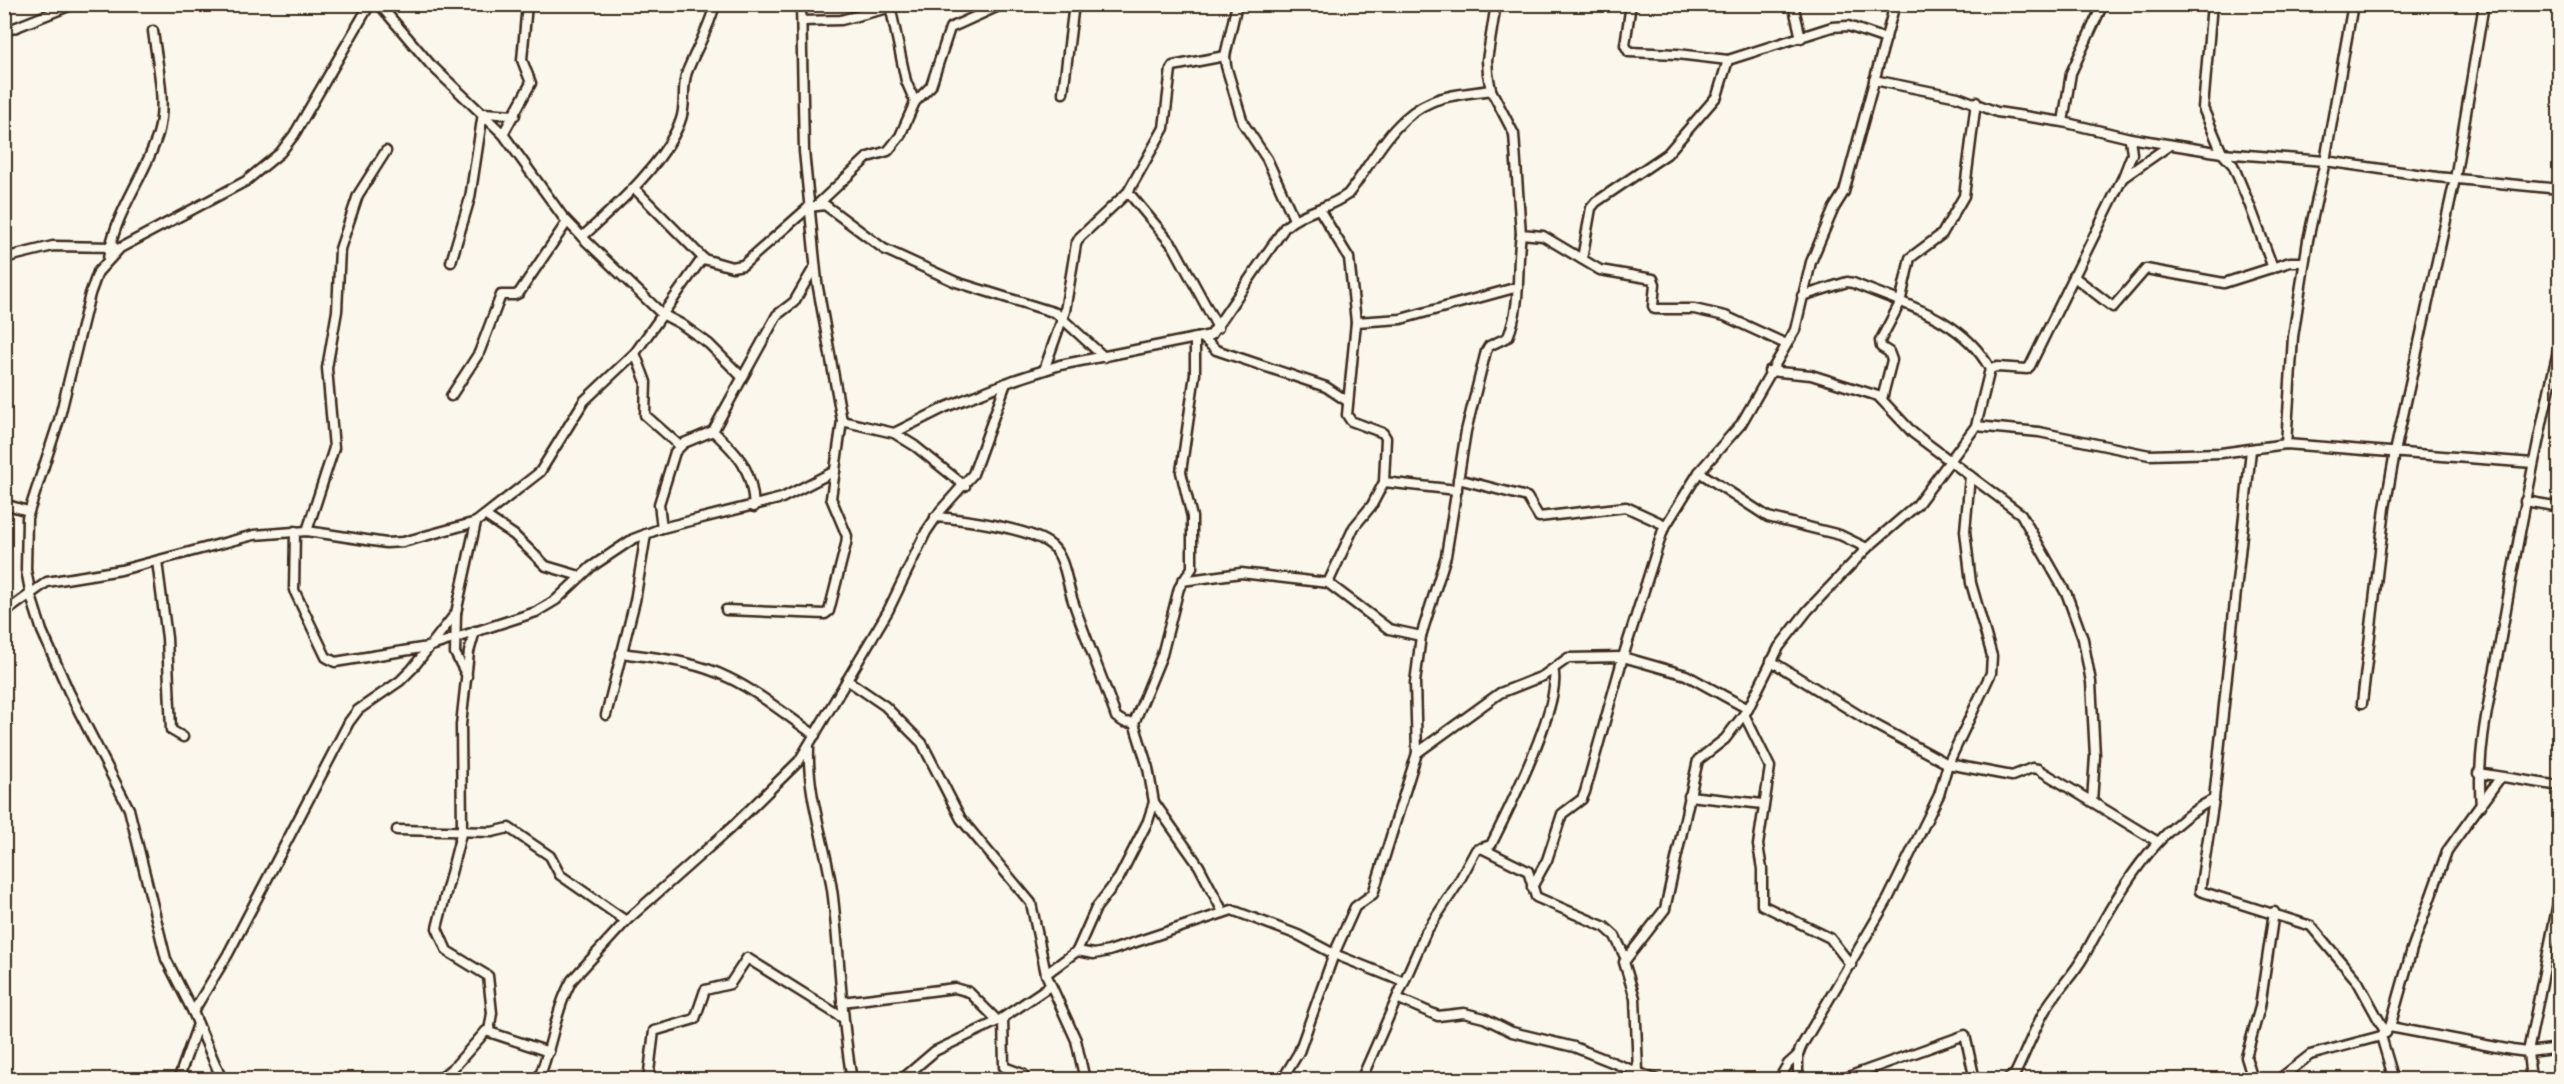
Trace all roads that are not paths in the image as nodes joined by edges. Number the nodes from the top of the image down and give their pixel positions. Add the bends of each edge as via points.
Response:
1 (74, 4) edge
2 (370, 4) edge
3 (379, 4) edge
4 (527, 4) edge
5 (715, 4) edge
6 (801, 4) edge
7 (1003, 4) edge
8 (1074, 4) edge
9 (1237, 4) edge
10 (1496, 4) edge
11 (1631, 4) edge
12 (1793, 4) edge
13 (1895, 4) edge
14 (2103, 4) edge
15 (2212, 4) edge
16 (2353, 4) edge
17 (2484, 4) edge
18 (801, 21) junction
19 (153, 31) dead end
20 (4, 32) edge
21 (1801, 38) junction
22 (1886, 39) junction
23 (1225, 56) junction
24 (1728, 60) junction
25 (1874, 80) junction
26 (1491, 90) junction
27 (1063, 93) dead end
28 (915, 102) junction
29 (1976, 102) junction
30 (483, 113) junction
31 (514, 115) junction
32 (2063, 122) junction
33 (503, 134) junction
34 (2130, 138) junction
35 (2170, 145) junction
36 (386, 151) dead end
37 (2222, 153) junction
38 (2325, 161) junction
39 (2123, 177) junction
40 (2455, 179) junction
41 (635, 189) junction
42 (2559, 189) edge
43 (1128, 192) junction
44 (814, 205) junction
45 (1320, 209) junction
46 (1294, 219) junction
47 (567, 222) junction
48 (1521, 234) junction
49 (582, 237) junction
50 (110, 247) junction
51 (120, 248) junction
52 (4, 258) edge
53 (108, 259) junction
54 (704, 259) junction
55 (1582, 259) junction
56 (451, 262) dead end
57 (2304, 262) junction
58 (815, 266) junction
59 (2273, 268) junction
60 (2073, 276) junction
61 (1518, 286) junction
62 (1802, 296) junction
63 (1900, 303) junction
64 (662, 314) junction
65 (1062, 318) junction
66 (1356, 322) junction
67 (1218, 328) junction
68 (1199, 339) junction
69 (2559, 342) edge
70 (1786, 344) junction
71 (635, 353) junction
72 (1104, 357) junction
73 (1990, 369) junction
74 (1044, 370) junction
75 (1769, 371) junction
76 (741, 376) junction
77 (1006, 382) junction
78 (452, 396) dead end
79 (1882, 399) junction
80 (1347, 402) junction
81 (842, 421) junction
82 (1976, 426) junction
83 (713, 431) junction
84 (894, 433) junction
85 (2286, 444) junction
86 (680, 446) junction
87 (2251, 450) junction
88 (2395, 452) junction
89 (1949, 459) junction
90 (2532, 463) junction
91 (835, 471) junction
92 (1699, 472) junction
93 (1970, 476) junction
94 (1458, 479) junction
95 (1384, 482) junction
96 (964, 486) junction
97 (1456, 490) junction
98 (2525, 501) junction
99 (4, 504) edge
100 (754, 507) junction
101 (2559, 507) edge
102 (28, 511) junction
103 (486, 516) junction
104 (935, 517) junction
105 (476, 522) junction
106 (1665, 525) junction
107 (662, 528) junction
108 (295, 531) junction
109 (308, 531) junction
110 (646, 534) junction
111 (1866, 548) junction
112 (157, 561) junction
113 (580, 576) junction
114 (1182, 581) junction
115 (1328, 583) junction
116 (31, 596) junction
117 (726, 610) dead end
118 (4, 613) edge
119 (456, 613) junction
120 (475, 632) junction
121 (1421, 636) junction
122 (454, 638) junction
123 (428, 647) junction
124 (621, 653) junction
125 (1623, 657) junction
126 (1771, 661) junction
127 (1553, 669) junction
128 (467, 676) junction
129 (847, 680) junction
130 (2362, 703) dead end
131 (1746, 711) junction
132 (606, 715) dead end
133 (1134, 723) junction
134 (815, 735) junction
135 (183, 737) dead end
136 (1416, 738) junction
137 (1431, 740) junction
138 (809, 745) junction
139 (1417, 753) junction
140 (1948, 764) junction
141 (2478, 774) junction
142 (2500, 778) junction
143 (2559, 786) edge
144 (1689, 796) junction
145 (2214, 799) junction
146 (1154, 802) junction
147 (2092, 802) junction
148 (1763, 804) junction
149 (2481, 806) junction
150 (397, 830) dead end
151 (462, 830) junction
152 (2158, 842) junction
153 (1479, 847) junction
154 (1532, 887) junction
155 (2559, 893) edge
156 (1223, 912) junction
157 (2274, 912) junction
158 (626, 921) junction
159 (1077, 951) junction
160 (1334, 954) junction
161 (1626, 959) junction
162 (1851, 965) junction
163 (1046, 974) junction
164 (1404, 982) junction
165 (1050, 986) junction
166 (1397, 998) junction
167 (842, 1002) junction
168 (193, 1012) junction
169 (843, 1018) junction
170 (1000, 1019) junction
171 (198, 1024) junction
172 (489, 1031) junction
173 (2386, 1032) junction
174 (2559, 1048) edge
175 (549, 1052) junction
176 (2529, 1052) junction
177 (1798, 1055) junction
178 (1638, 1071) junction
179 (1780, 1079) edge
180 (178, 1080) edge
181 (222, 1080) edge
182 (438, 1080) edge
183 (538, 1080) edge
184 (648, 1080) edge
185 (852, 1080) edge
186 (901, 1080) edge
187 (1025, 1080) edge
188 (1085, 1080) edge
189 (1282, 1080) edge
190 (1361, 1080) edge
191 (1657, 1080) edge
192 (1762, 1080) edge
193 (1798, 1080) edge
194 (1839, 1080) edge
195 (1975, 1080) edge
196 (2006, 1080) edge
197 (2253, 1080) edge
198 (2278, 1080) edge
199 (2394, 1080) edge
200 (2531, 1080) edge

1 - 20 street
2 - 51 street via 280,153 246,181
3 - 30 street via 430,64
4 - 31 street via 522,60 531,83
5 - 41 street via 685,78 681,122
6 - 18 street
7 - 28 street via 950,28 931,86
8 - 27 street
9 - 23 street
10 - 26 street via 1487,60
11 - 24 street via 1625,45 1629,52
12 - 21 street
13 - 22 street
14 - 32 street via 2071,73
15 - 37 street via 2202,101
16 - 38 street
17 - 40 street
18 - 28 street via 841,20 891,10 906,81
18 - 44 street via 802,105
19 - 50 street via 161,96 159,132 121,210
21 - 22 street via 1848,26
21 - 24 street
22 - 25 street
23 - 43 street via 1170,69 1164,128
23 - 46 street via 1243,123 1267,159
24 - 55 street via 1716,96 1667,154 1591,208
25 - 29 street
25 - 62 street via 1844,192 1811,262
26 - 45 street via 1433,101 1413,110 1398,124 1348,194
26 - 48 street via 1514,134
28 - 44 street via 900,136 888,151 868,157
29 - 32 street via 1997,112
29 - 63 street via 1964,196 1942,234 1910,258
30 - 31 street
30 - 33 street
30 - 56 street via 470,198
31 - 33 street
32 - 34 street
33 - 47 street
34 - 35 street
34 - 39 street via 2132,154
35 - 37 street
35 - 39 street
36 - 109 street via 358,195 340,249 337,311 327,368 334,448
37 - 38 street
37 - 59 street via 2232,165
38 - 40 street
38 - 57 street
39 - 60 street
40 - 42 street
40 - 88 street
41 - 49 street
41 - 54 street
43 - 65 street via 1080,237
43 - 67 street via 1174,247
44 - 54 street via 743,265 732,267
44 - 58 street
44 - 65 street via 825,205 884,249 973,289
45 - 46 street
45 - 66 street via 1349,258
46 - 67 street
47 - 49 street
47 - 78 street via 519,292 501,295 480,353
48 - 55 street via 1543,236
48 - 61 street
49 - 64 street
50 - 51 street
50 - 52 street via 53,246
50 - 53 street
51 - 53 street
53 - 102 street via 90,294 56,428
54 - 64 street
55 - 70 street via 1600,270 1653,279 1655,309 1694,309 1725,316
57 - 59 street
57 - 85 street via 2293,337
58 - 76 street via 794,302 777,315
58 - 81 street
59 - 60 street via 2224,283 2146,269 2114,307
60 - 73 street via 2030,366
61 - 66 street via 1401,319
61 - 94 street via 1518,307 1508,337 1486,351
62 - 63 street via 1847,282
62 - 70 street via 1798,322
63 - 73 street via 1953,326
63 - 79 street via 1880,341 1892,360
64 - 71 street
64 - 76 street via 709,344
65 - 72 street
65 - 74 street
66 - 80 street
67 - 68 street
68 - 72 street
68 - 80 street via 1216,350 1326,387
68 - 114 street via 1181,472 1192,518 1192,568
69 - 90 street
70 - 75 street
71 - 86 street via 646,382 645,415
71 - 103 street via 584,401 540,472
72 - 74 street
73 - 82 street
74 - 77 street
75 - 79 street via 1827,379
75 - 92 street via 1741,424
76 - 83 street
77 - 84 street
77 - 96 street via 979,461
79 - 89 street via 1903,424
80 - 95 street via 1348,418 1385,435
81 - 84 street
81 - 91 street
82 - 87 street via 2039,432 2149,455
82 - 89 street
83 - 86 street
83 - 100 street via 744,463 751,479
84 - 96 street
85 - 87 street
85 - 88 street
86 - 107 street via 672,457 659,504
87 - 145 street
88 - 90 street
88 - 130 street
89 - 93 street
89 - 111 street via 1917,505
90 - 98 street
91 - 100 street via 782,498
91 - 117 street via 832,502 846,544 829,611 819,616
92 - 106 street
92 - 111 street via 1768,517 1840,535
93 - 140 street via 1965,531 1971,583 1992,664
93 - 147 street via 2021,514 2067,596 2083,639 2091,681 2095,756
94 - 97 street
94 - 106 street via 1527,497 1539,517 1622,507
95 - 97 street
95 - 115 street via 1372,505 1353,527
96 - 104 street
97 - 121 street via 1446,556
98 - 101 street
98 - 141 street
99 - 102 street
100 - 107 street
102 - 116 street via 25,544
103 - 105 street
103 - 113 street via 539,561
104 - 129 street via 888,611
104 - 133 street via 966,519 1017,531 1050,543 1058,551 1116,717
105 - 109 street via 386,543
105 - 119 street
106 - 125 street
107 - 110 street
108 - 109 street
108 - 112 street via 254,535
108 - 123 street via 294,590 329,661
110 - 113 street via 622,545
110 - 124 street via 635,601
111 - 126 street via 1808,610
112 - 116 street via 47,582
112 - 135 street via 167,638 171,730
113 - 120 street via 547,607
114 - 115 street via 1240,573
114 - 133 street via 1162,655
115 - 121 street via 1389,629
116 - 118 street
116 - 168 street via 69,692 129,809 166,959
119 - 122 street
119 - 123 street
120 - 122 street
120 - 128 street
121 - 136 street via 1415,683
122 - 123 street
122 - 128 street via 455,652
123 - 168 street via 400,681 374,697 349,722 228,954
124 - 132 street
124 - 134 street via 674,660 729,678
125 - 127 street via 1568,658
125 - 131 street via 1686,675
125 - 154 street via 1585,792 1562,814
126 - 131 street
126 - 140 street
127 - 137 street via 1500,693
127 - 153 street via 1555,681 1549,705 1524,776 1491,845
128 - 151 street via 461,739
129 - 134 street
129 - 163 street via 885,706 922,743 961,819 1031,903
131 - 144 street via 1725,739 1698,760
131 - 148 street via 1770,767
133 - 146 street via 1155,793
134 - 138 street
136 - 137 street
136 - 139 street
137 - 139 street
138 - 158 street via 799,761 733,826
138 - 167 street via 810,787 832,888
139 - 160 street via 1373,894 1355,907
140 - 147 street via 2012,776 2038,769
140 - 162 street via 1939,795
141 - 142 street
141 - 149 street
142 - 143 street
142 - 149 street
144 - 148 street
144 - 161 street via 1665,909
145 - 152 street via 2176,822
145 - 157 street via 2200,891
146 - 156 street via 1199,866
146 - 159 street via 1119,878 1096,908
147 - 152 street
148 - 162 street via 1758,844 1762,905 1830,938
149 - 173 street via 2447,850
150 - 151 street
151 - 158 street via 492,832 509,828 550,856 560,875
151 - 172 street via 437,934 447,951 488,976 492,1013
152 - 196 street via 2100,923 2079,964 2044,1012 2015,1074
153 - 154 street via 1528,871
153 - 164 street via 1426,932
154 - 161 street via 1536,897 1612,932
155 - 176 street
156 - 159 street via 1109,951
156 - 160 street via 1238,911
157 - 173 street via 2317,931 2358,982
157 - 197 street via 2260,1007 2246,1057
158 - 175 street via 572,980
159 - 163 street
160 - 164 street
160 - 189 street via 1299,1052
161 - 178 street via 1624,965 1635,998
162 - 177 street
163 - 165 street
164 - 166 street
165 - 170 street
165 - 188 street via 1076,1040
166 - 178 street via 1438,1016 1464,1013 1484,1018 1512,1032 1574,1047
166 - 190 street
167 - 169 street
167 - 170 street via 954,988 969,992
168 - 171 street
169 - 184 street via 747,958 730,984 705,990 695,1019 654,1031
169 - 185 street
170 - 186 street via 935,1052
170 - 187 street via 1004,1067 1023,1074
171 - 180 street
171 - 181 street
172 - 175 street
172 - 182 street
173 - 176 street
173 - 198 street via 2310,1055
173 - 199 street
174 - 176 street
175 - 183 street
176 - 200 street
177 - 179 street
177 - 193 street
178 - 191 street
179 - 192 street
194 - 195 street via 1963,1035

